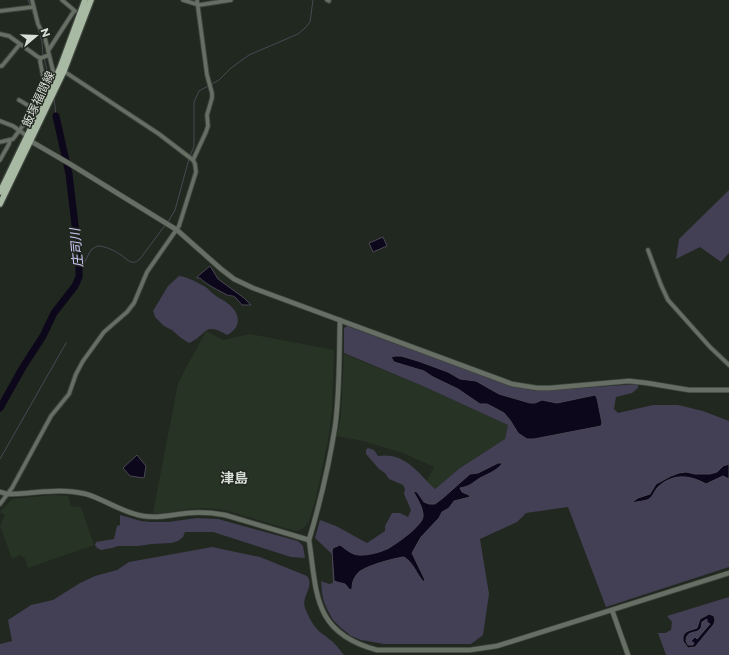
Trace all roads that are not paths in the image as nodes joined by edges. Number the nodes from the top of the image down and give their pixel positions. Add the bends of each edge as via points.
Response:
1 (32, 0) edge
2 (62, 0) edge
3 (85, 0) edge
4 (91, 0) edge
5 (183, 0) edge
6 (197, 0) edge
7 (230, 0) edge
8 (199, 5) junction
9 (33, 7) junction
10 (0, 11) edge
11 (77, 12) junction
12 (0, 34) edge
13 (20, 44) junction
14 (48, 53) junction
15 (41, 58) junction
16 (1, 67) edge
17 (62, 70) junction
18 (55, 79) junction
19 (50, 89) junction
20 (19, 100) dead end
21 (39, 112) junction
22 (30, 116) dead end
23 (0, 120) edge
24 (20, 131) junction
25 (28, 139) junction
26 (10, 140) junction
27 (0, 142) edge
28 (0, 160) edge
29 (193, 160) junction
30 (0, 192) edge
31 (0, 204) edge
32 (177, 230) junction
33 (648, 250) dead end
34 (340, 320) junction
35 (729, 365) edge
36 (729, 390) edge
37 (0, 492) edge
38 (7, 494) junction
39 (0, 504) edge
40 (310, 542) junction
41 (729, 572) edge
42 (612, 610) junction
43 (628, 655) edge

1 - 9 street
2 - 11 street
3 - 11 main road, 飯塚福間線
4 - 17 main road, 飯塚福間線
5 - 8 street
6 - 8 street
7 - 8 street
8 - 29 street via 212,98 207,115 208,126
9 - 10 street
9 - 14 street
11 - 14 street
11 - 17 main road, 飯塚福間線
12 - 13 street via 9,36
13 - 15 street
13 - 16 street
14 - 15 street
14 - 18 street
15 - 19 street via 45,86
17 - 18 main road, 飯塚福間線
17 - 25 main road, 飯塚福間線
17 - 29 street via 159,134
18 - 19 main road, 飯塚福間線
19 - 21 main road, 飯塚福間線
20 - 21 street
21 - 25 main road, 飯塚福間線
22 - 24 street
23 - 24 street
24 - 25 street
24 - 26 street
25 - 30 main road, 飯塚福間線
25 - 31 main road, 飯塚福間線
25 - 32 street
26 - 27 street
26 - 28 street
29 - 32 street via 196,172
32 - 34 street via 234,279
32 - 38 street via 147,272 134,303 104,332 83,361 69,394 51,416
33 - 35 street via 668,300
34 - 36 street via 512,384 550,388 629,381 689,390
34 - 40 street via 335,426
37 - 38 street
38 - 39 street
38 - 40 street via 71,491 143,516 214,513
40 - 42 street via 316,592 321,608 339,633 350,641 376,650 470,650 497,646
41 - 42 street
42 - 43 street

